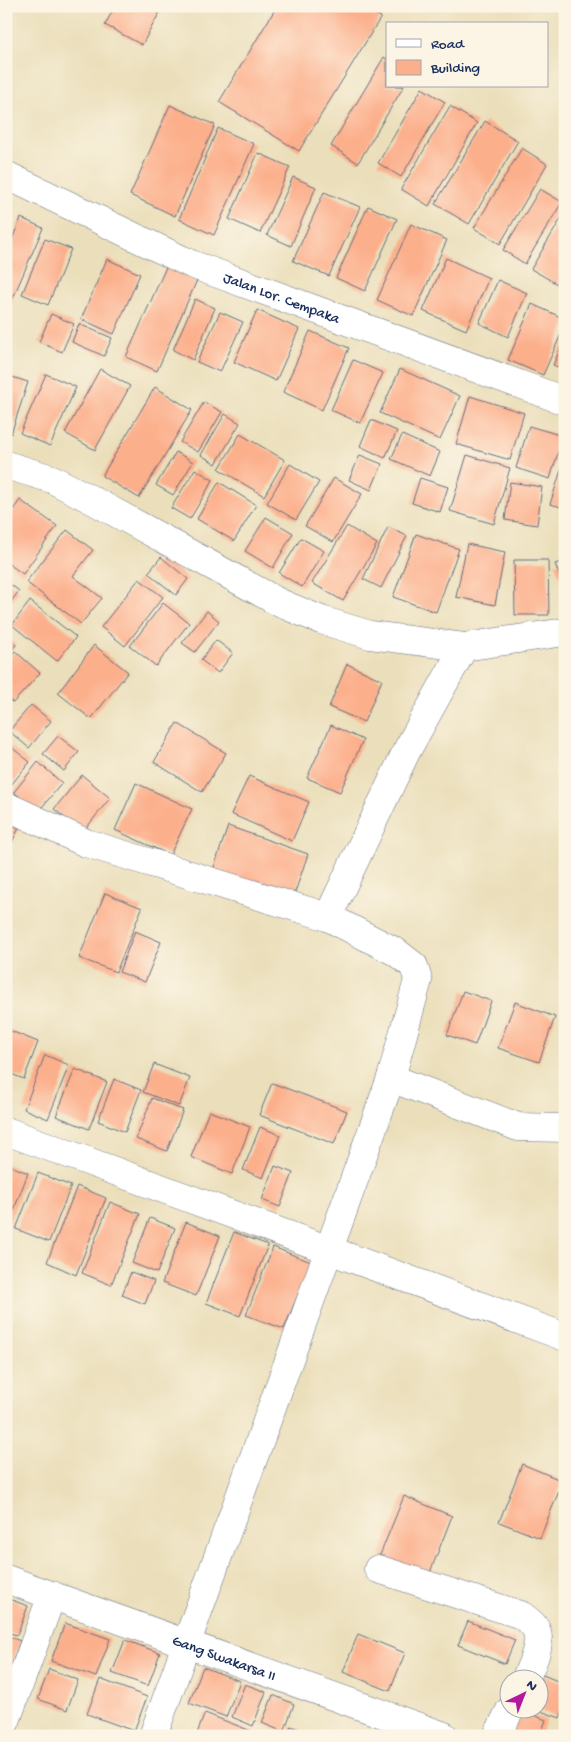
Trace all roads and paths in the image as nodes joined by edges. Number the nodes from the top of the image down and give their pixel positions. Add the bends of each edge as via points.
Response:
1 (6, 175) edge
2 (565, 401) edge
3 (6, 465) edge
4 (565, 632) edge
5 (464, 647) junction
6 (6, 806) edge
7 (328, 917) junction
8 (391, 1078) junction
9 (565, 1128) edge
10 (6, 1132) edge
11 (328, 1251) junction
12 (565, 1337) edge
13 (378, 1568) dead end
14 (6, 1579) edge
15 (52, 1596) junction
16 (186, 1643) junction
17 (529, 1670) edge
18 (505, 1720) edge
19 (6, 1721) edge
20 (153, 1736) edge
21 (444, 1736) edge
22 (497, 1736) edge

1 - 2 street, Jalan Lor. Cempaka via 190,264
3 - 5 street via 61,484 280,603 321,620 370,635
4 - 5 street
5 - 7 street via 406,752
6 - 7 street via 86,843
7 - 8 street via 396,952 414,966 418,980
8 - 9 street via 518,1127
8 - 11 street
10 - 11 street
11 - 12 street
11 - 16 street
13 - 17 street via 521,1615 534,1626 538,1639
14 - 15 street, Gang Swakarsa II
15 - 16 street, Gang Swakarsa II
15 - 19 street
16 - 20 street
16 - 21 street, Gang Swakarsa II
18 - 22 street

